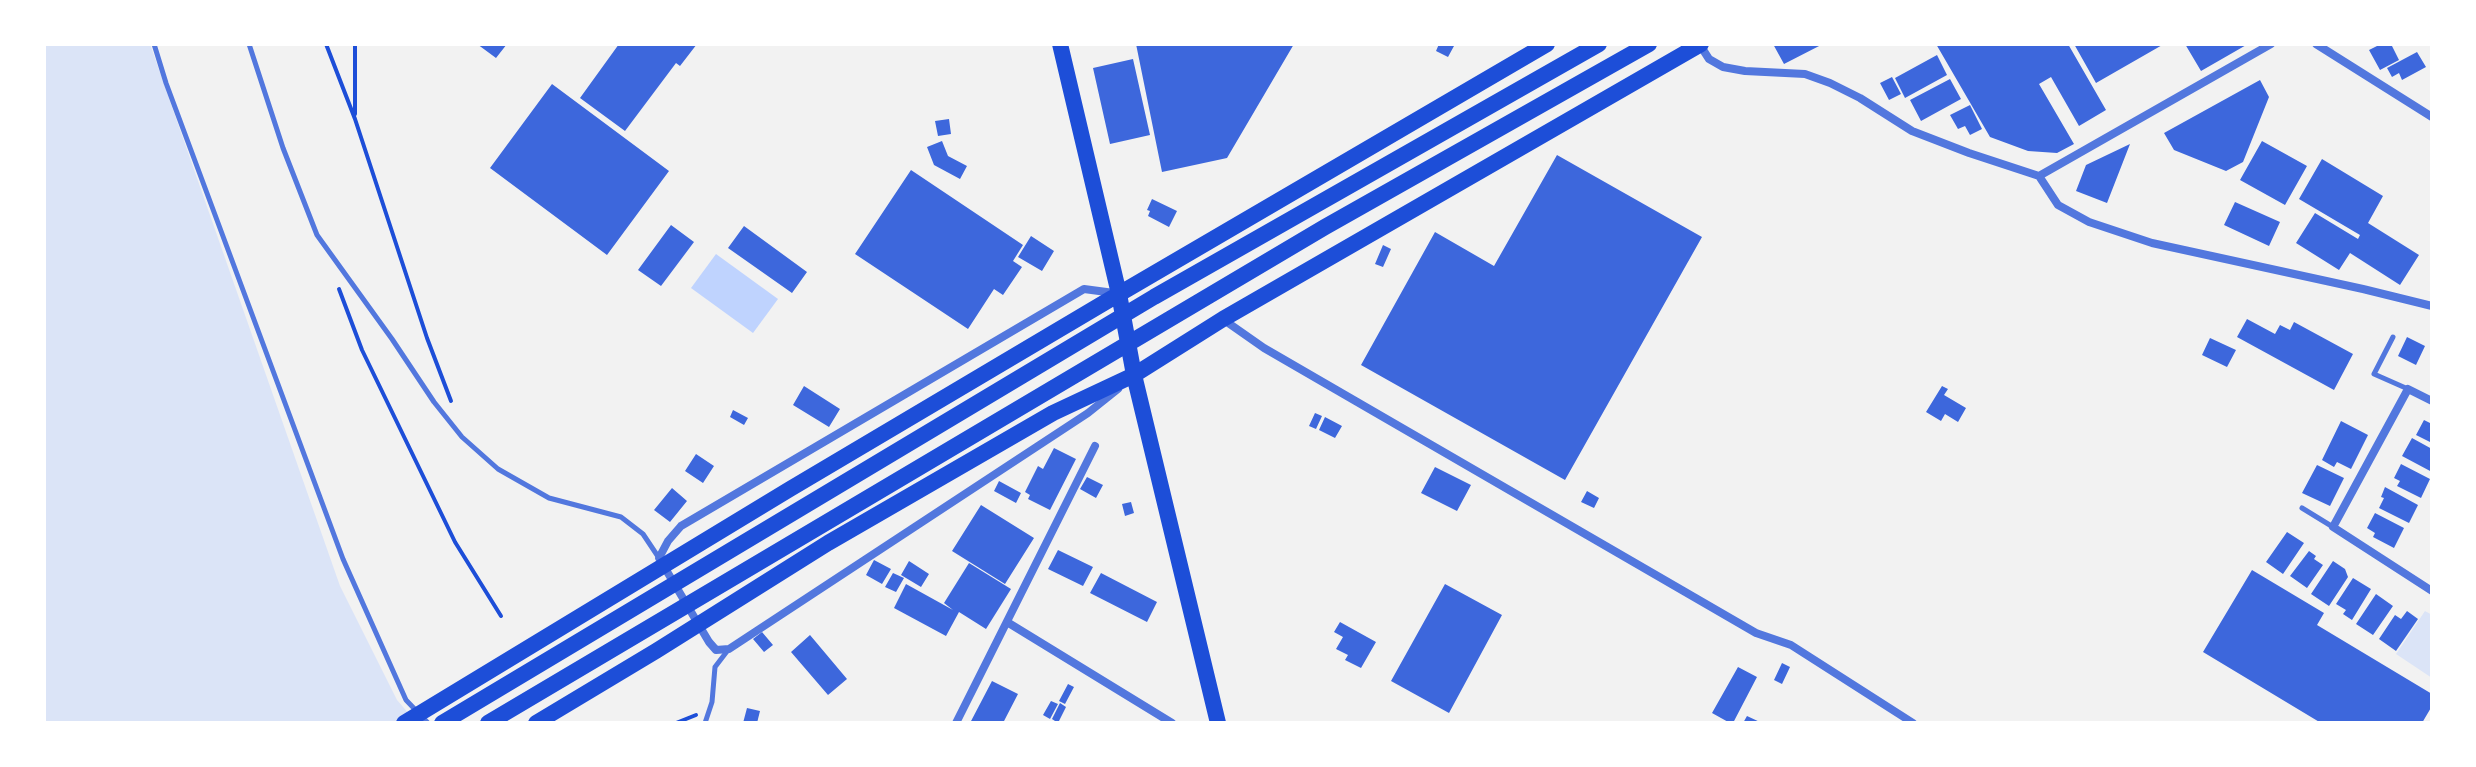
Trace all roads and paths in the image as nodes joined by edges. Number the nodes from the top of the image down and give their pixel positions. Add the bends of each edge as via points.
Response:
1 (154, 44) edge
2 (249, 44) edge
3 (326, 44) edge
4 (355, 44) edge
5 (1060, 44) edge
6 (1547, 44) edge
7 (1599, 44) edge
8 (1649, 44) edge
9 (1701, 44) edge
10 (2271, 44) edge
11 (2316, 44) edge
12 (2432, 117) edge
13 (355, 119) junction
14 (2039, 176) junction
15 (334, 276) dead end
16 (1119, 294) junction
17 (2432, 306) edge
18 (1223, 319) junction
19 (2393, 337) dead end
20 (1134, 375) junction
21 (2408, 389) junction
22 (2432, 401) edge
23 (452, 402) dead end
24 (1095, 446) dead end
25 (2302, 508) dead end
26 (2333, 527) junction
27 (659, 558) junction
28 (2432, 591) edge
29 (501, 616) dead end
30 (1007, 622) junction
31 (729, 649) junction
32 (538, 722) edge
33 (404, 723) edge
34 (428, 723) edge
35 (442, 723) edge
36 (488, 723) edge
37 (705, 723) edge
38 (956, 723) edge
39 (1172, 723) edge
40 (1218, 723) edge
41 (1913, 723) edge

1 - 34 lane via 343,559 406,700
2 - 27 lane via 317,235 434,402 498,469 549,498 621,517 643,534
3 - 13 path
4 - 13 path
5 - 16 main road
6 - 16 main road
7 - 35 main road via 1154,297
8 - 36 main road via 1325,227
9 - 14 street via 1709,59 1723,67 1805,74 1860,98 1912,131
9 - 18 main road
10 - 14 street
11 - 12 street
13 - 23 path
14 - 17 street via 2058,205 2089,222 2152,243
15 - 29 path via 362,350 455,542
16 - 20 main road
16 - 27 street via 1084,289 681,526
16 - 33 main road
18 - 20 main road
18 - 41 street via 1264,348 1756,633 1791,645
19 - 21 lane via 2374,374
20 - 31 street via 1088,413
20 - 32 main road via 1053,413 828,543
20 - 40 main road
21 - 22 street
21 - 26 street
24 - 30 street
25 - 26 lane
26 - 28 street
27 - 31 street via 709,642 716,650
30 - 38 street
30 - 39 street
31 - 37 lane via 715,667

